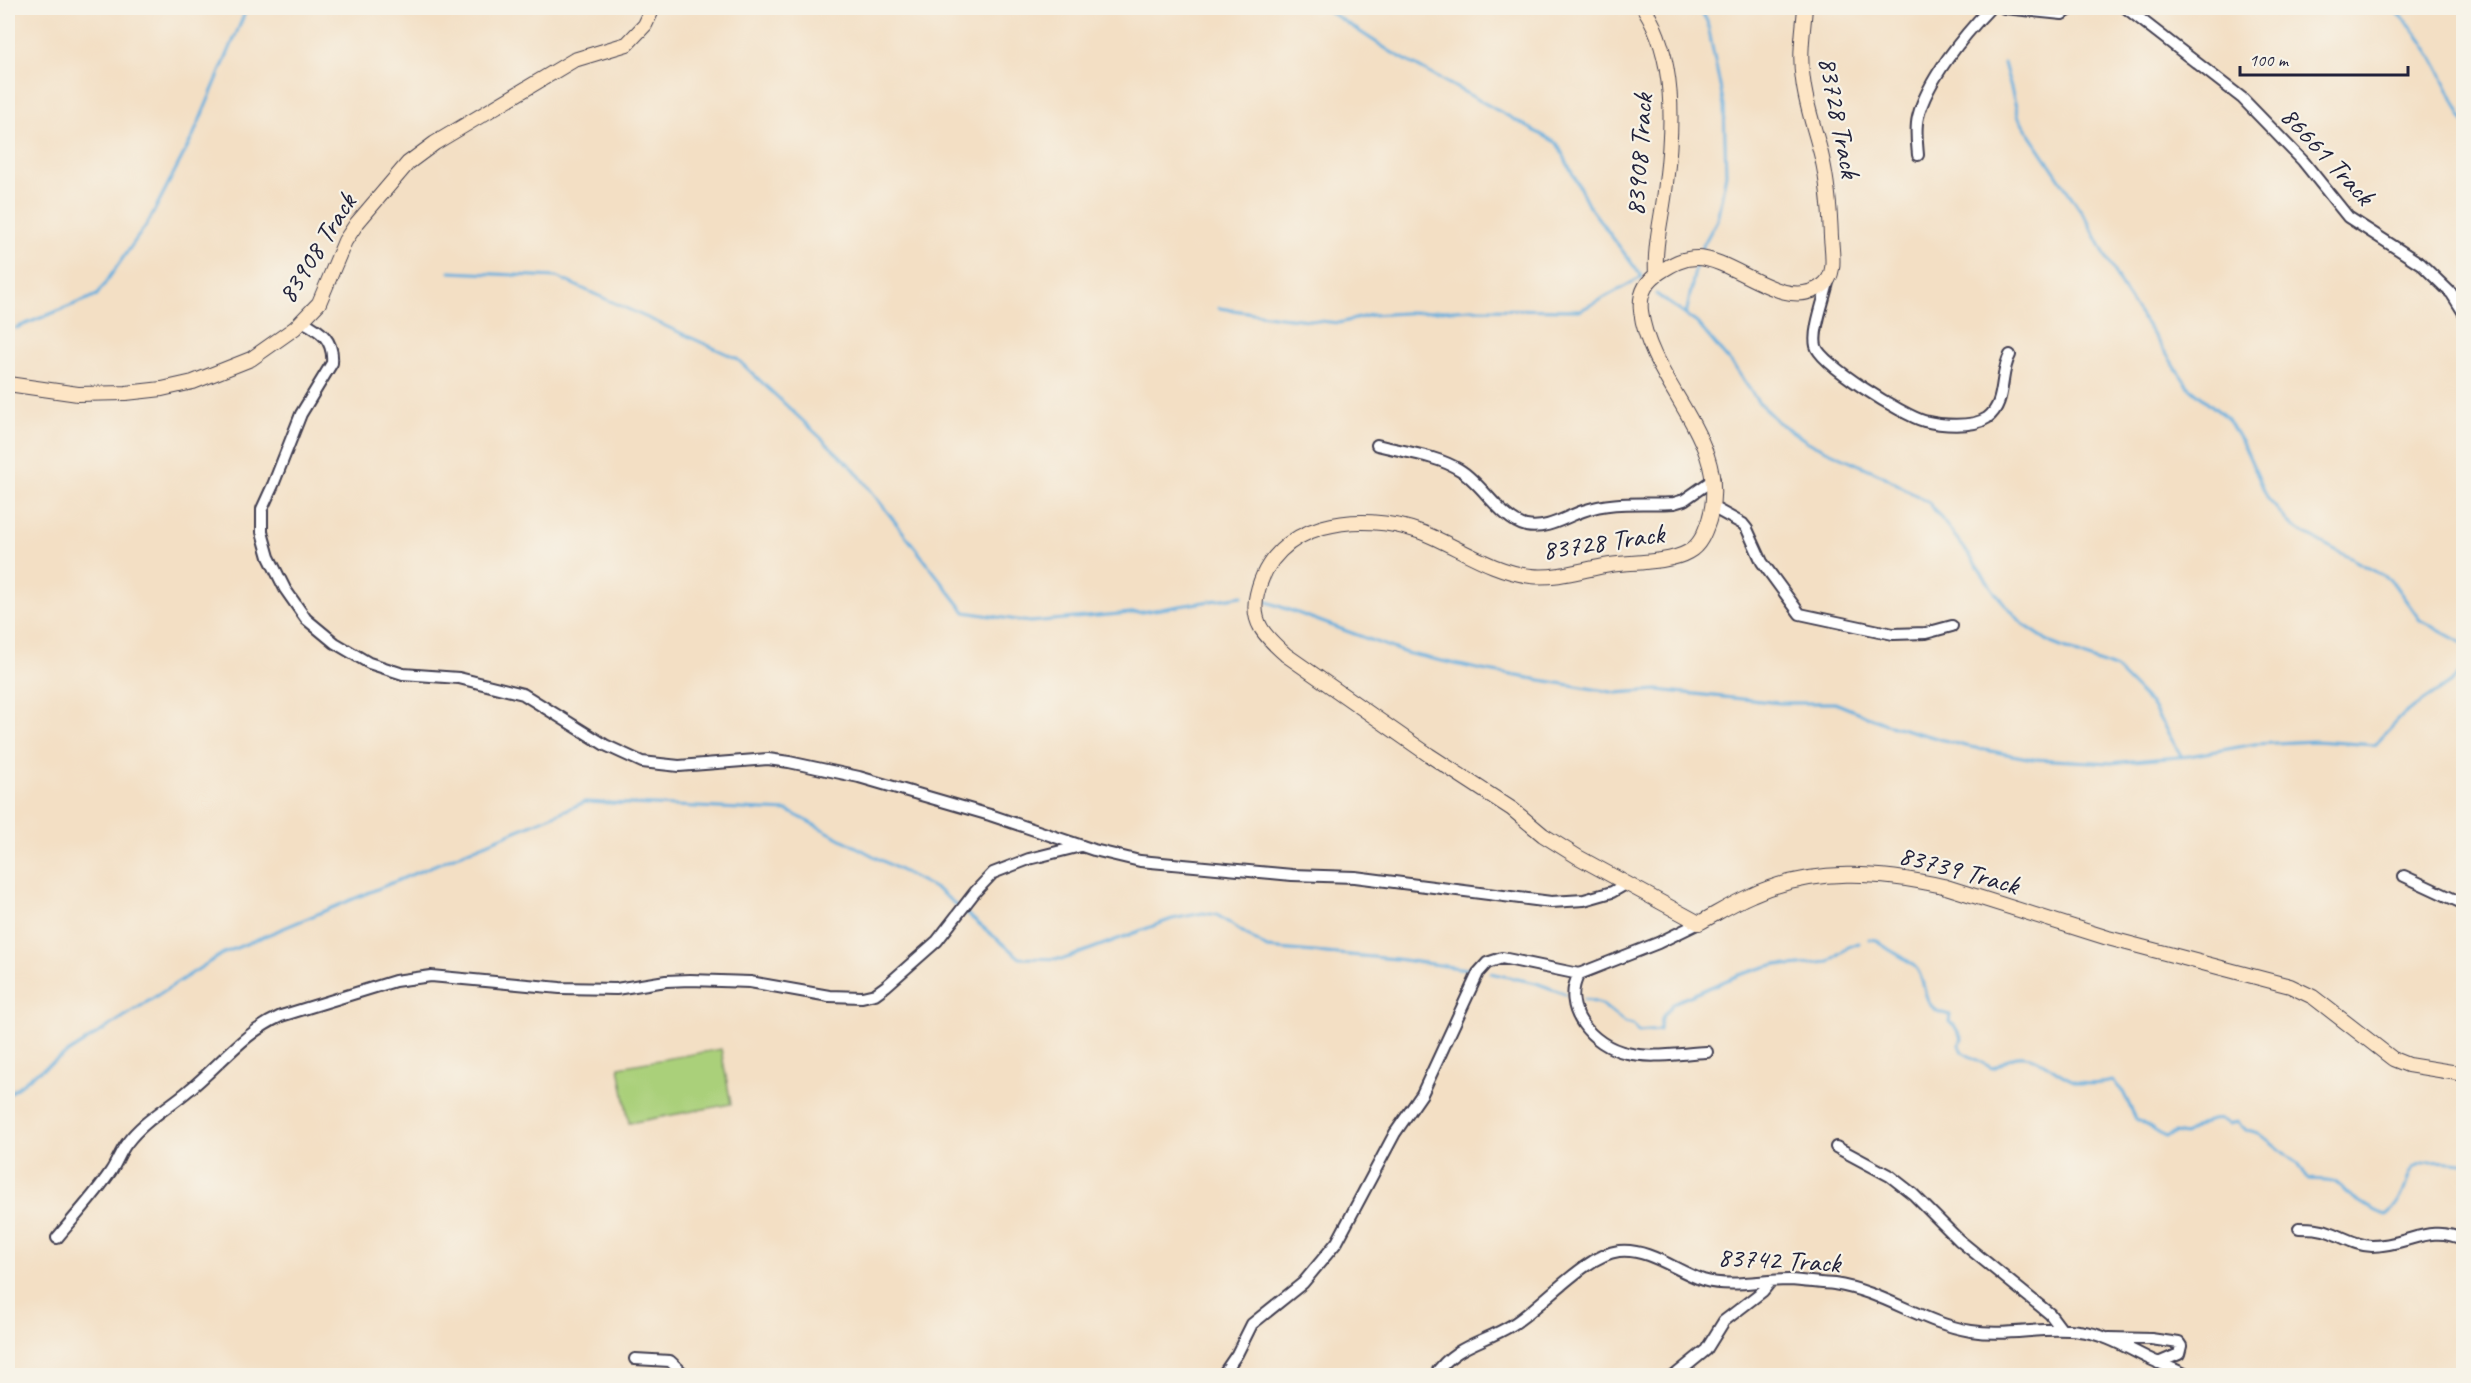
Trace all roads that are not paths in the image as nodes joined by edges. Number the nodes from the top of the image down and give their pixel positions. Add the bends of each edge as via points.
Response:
1 (653, 8) edge
2 (1644, 8) edge
3 (1805, 8) edge
4 (1990, 8) edge
5 (2004, 8) edge
6 (2073, 8) edge
7 (2130, 9) edge
8 (1918, 155) dead end
9 (1656, 274) junction
10 (1829, 278) junction
11 (2463, 313) edge
12 (302, 321) junction
13 (2010, 355) dead end
14 (8, 384) edge
15 (1377, 445) dead end
16 (1714, 479) junction
17 (1712, 507) junction
18 (1952, 626) dead end
19 (1082, 846) junction
20 (2404, 876) dead end
21 (1626, 884) junction
22 (2463, 904) edge
23 (1699, 924) junction
24 (1579, 974) junction
25 (1707, 1052) dead end
26 (2463, 1074) edge
27 (1836, 1147) dead end
28 (2299, 1228) dead end
29 (57, 1238) dead end
30 (2463, 1240) edge
31 (1771, 1281) junction
32 (2062, 1330) junction
33 (2106, 1338) junction
34 (635, 1359) dead end
35 (2158, 1363) junction
36 (686, 1376) edge
37 (1222, 1376) edge
38 (1434, 1376) edge
39 (1674, 1376) edge
40 (2188, 1376) edge

1 - 12 street, 83908 Track via 645,25 627,44 574,60 408,163 357,223 345,241 319,303
2 - 9 street, 83908 Track via 1653,21 1669,83 1669,151 1656,244
3 - 10 street, 83728 Track via 1803,81 1828,190 1833,258
4 - 8 street via 1930,87 1917,119
5 - 6 street via 2062,14
7 - 11 street, 86661 Track via 2242,98 2303,161 2348,217 2421,264 2444,285
9 - 10 street via 1674,263 1700,258 1788,292 1815,290
9 - 16 street, 83728 Track via 1642,295 1648,339 1656,362 1702,443
10 - 13 street via 1816,331 1815,345 1820,354 1857,384 1915,418 1930,422 1981,421 1997,406 2004,366
12 - 14 street, 83908 Track via 251,359 162,389 78,394
12 - 19 street via 329,340 332,363 301,414 262,509 262,526 269,557 285,589 306,619 335,643 369,663 403,674 459,678 523,694 633,759 679,766 768,759 789,762 859,777
15 - 16 street via 1443,461 1462,471 1505,513 1528,526 1545,526 1615,503 1674,503
16 - 17 street, 83728 Track
17 - 18 street via 1743,524 1768,572 1800,614 1893,634 1926,633
17 - 21 street, 83728 Track via 1700,541 1687,554 1548,577 1510,572 1400,526 1334,525 1302,533 1288,542 1267,567 1256,597 1258,625 1286,655 1543,834
19 - 21 street via 1163,865 1355,877 1551,902 1584,900
19 - 29 street via 993,873 937,941 886,986 862,997 829,996 750,982 678,980 616,988 560,988 431,976 395,981 281,1016 249,1035 190,1090 139,1128 92,1197
20 - 22 street
21 - 23 street, 83728 Track
23 - 24 street, 83739 Track
23 - 26 street, 83739 Track via 1752,895 1812,876 1861,874 1917,880 2108,938 2290,986 2313,998 2393,1059
24 - 25 street via 1574,982 1573,1007 1578,1019 1600,1041 1626,1053
24 - 37 street via 1502,958 1487,963 1478,973 1422,1094 1395,1133 1337,1242 1303,1283 1252,1324
27 - 32 street via 1890,1176 1913,1194 1959,1240 2050,1314
28 - 30 street via 2325,1230 2372,1246 2436,1232
31 - 32 street, 83742 Track via 1854,1287 1923,1317 1972,1331
31 - 38 street, 83742 Track via 1704,1280 1636,1252 1604,1254 1512,1325 1459,1349
31 - 39 street via 1724,1321 1706,1350
32 - 33 street, 83742 Track via 2080,1330
33 - 35 street, 83742 Track
33 - 35 street via 2179,1343 2179,1354
34 - 36 street via 670,1361
35 - 40 street, 83742 Track

